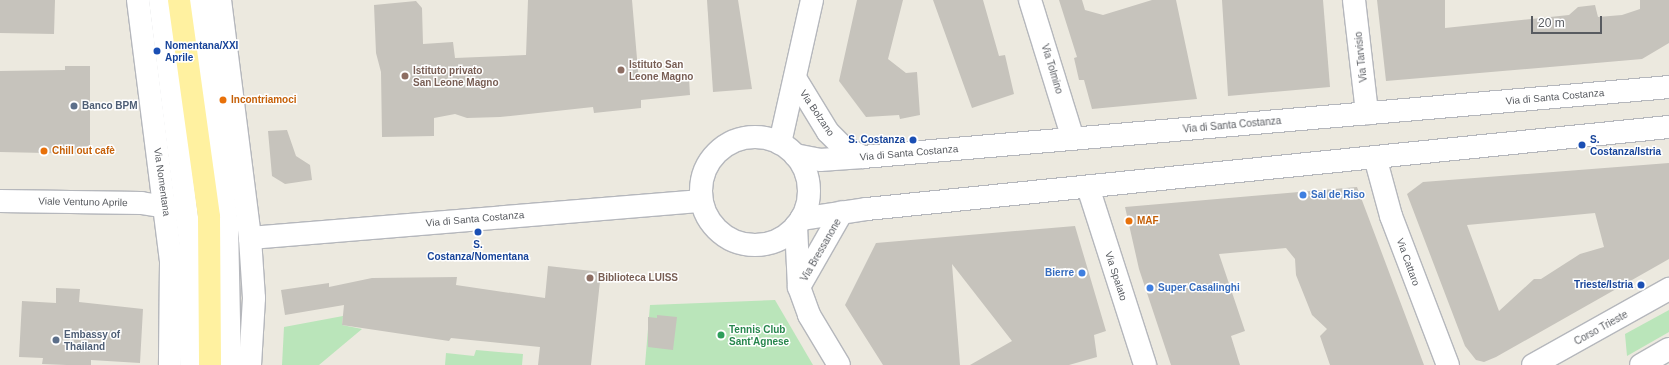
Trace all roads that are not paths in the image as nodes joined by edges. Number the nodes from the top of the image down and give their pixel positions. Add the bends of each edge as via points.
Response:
1 (138, 0) edge
2 (160, 0) edge
3 (179, 0) edge
4 (200, 0) edge
5 (220, 0) edge
6 (812, 0) edge
7 (1030, 0) edge
8 (1354, 0) edge
9 (795, 78) junction
10 (1669, 87) edge
11 (1368, 113) junction
12 (1669, 127) edge
13 (1073, 138) junction
14 (788, 149) junction
15 (862, 157) junction
16 (1375, 157) junction
17 (1088, 186) junction
18 (0, 201) edge
19 (701, 201) junction
20 (165, 206) junction
21 (187, 210) junction
22 (842, 212) junction
23 (218, 221) junction
24 (799, 223) junction
25 (250, 238) junction
26 (799, 287) junction
27 (1669, 289) edge
28 (1669, 349) edge
29 (170, 365) edge
30 (192, 365) edge
31 (210, 365) edge
32 (230, 365) edge
33 (250, 365) edge
34 (839, 365) edge
35 (1145, 365) edge
36 (1448, 365) edge
37 (1533, 365) edge
38 (1641, 365) edge

1 - 20 street, Via Nomentana
2 - 21 street
3 - 23 main road
4 - 23 street
5 - 25 street
6 - 9 street, Via Bolzano
7 - 13 street, Via Tolmino
8 - 11 street, Via Tarvisio
9 - 14 street, Via Bolzano
9 - 15 street, Via Bolzano via 831,135
10 - 11 street, Via di Santa Costanza
11 - 13 street, Via di Santa Costanza
12 - 16 street
13 - 15 street, Via di Santa Costanza
14 - 15 street, Via di Santa Costanza via 820,160
14 - 19 street via 751,137 723,147 705,170
14 - 24 street via 808,179 808,200
16 - 17 street
16 - 36 street, Via Cattaro via 1391,216
17 - 22 street
17 - 35 street, Via Spalato
18 - 20 street, Viale Ventuno Aprile
19 - 24 street via 719,232 740,243 776,241
19 - 25 street, Via di Santa Costanza
20 - 21 street, Viale Ventuno Aprile
20 - 29 street, Via Nomentana via 172,275
21 - 23 street, Viale Ventuno Aprile
21 - 30 street via 193,285
22 - 24 street
22 - 26 street, Via Bressanone
23 - 25 street, Viale Ventuno Aprile
23 - 31 main road
23 - 32 street
24 - 26 street, Via Bressanone
25 - 33 street via 254,298
26 - 34 street, Via Bressanone via 809,315
27 - 37 street, Corso Trieste
28 - 38 street

